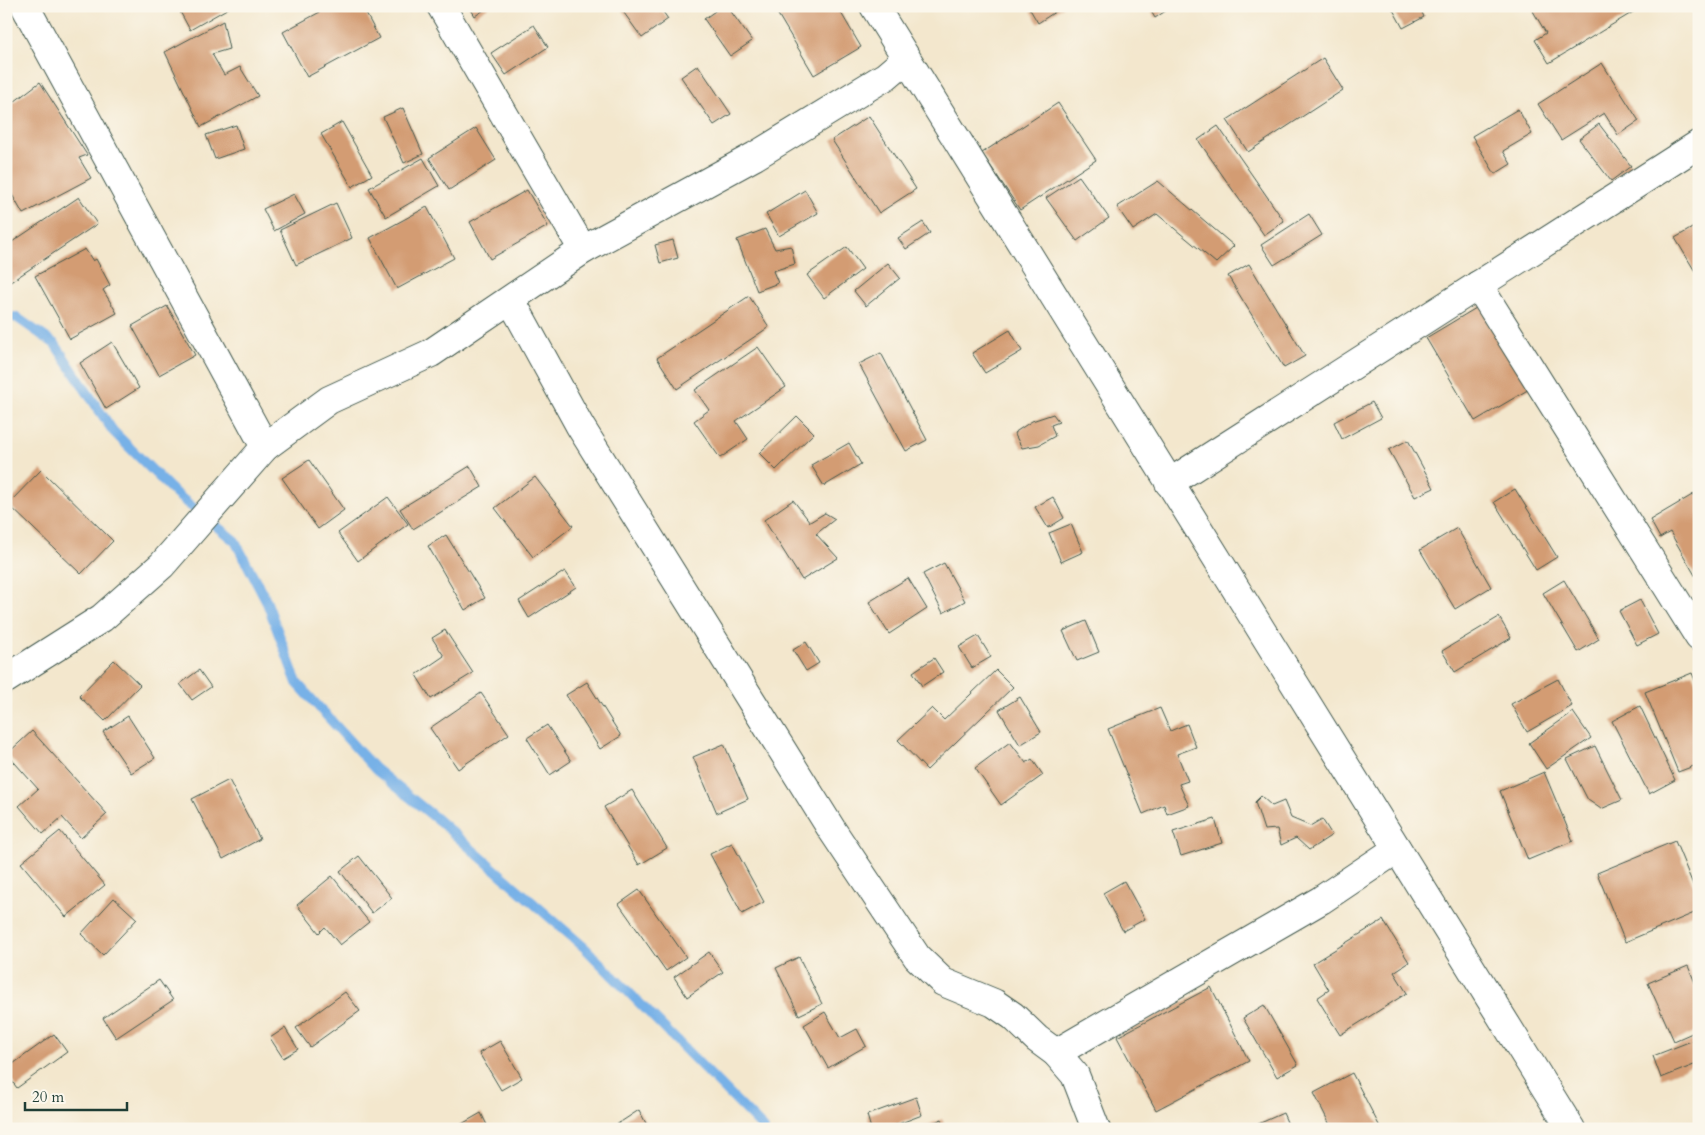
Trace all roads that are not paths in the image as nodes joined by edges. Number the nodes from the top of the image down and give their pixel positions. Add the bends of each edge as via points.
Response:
1 (25, 6) edge
2 (441, 6) edge
3 (874, 6) edge
4 (906, 59) junction
5 (1699, 144) edge
6 (583, 250) junction
7 (1478, 285) junction
8 (511, 300) junction
9 (265, 447) junction
10 (1169, 483) junction
11 (1699, 636) edge
12 (6, 679) edge
13 (1397, 849) junction
14 (1056, 1053) junction
15 (1096, 1129) edge
16 (1571, 1129) edge

1 - 9 street
2 - 6 street
3 - 4 street
4 - 6 street via 886,76 754,156
4 - 10 street
5 - 7 street
6 - 8 street
7 - 10 street
7 - 11 street
8 - 9 street via 431,353 329,400
8 - 14 street via 590,442 832,830 917,957 943,982 994,1003 1013,1016
9 - 12 street via 162,564 102,618
10 - 13 street
13 - 14 street via 1321,900
13 - 16 street
14 - 15 street via 1075,1075

